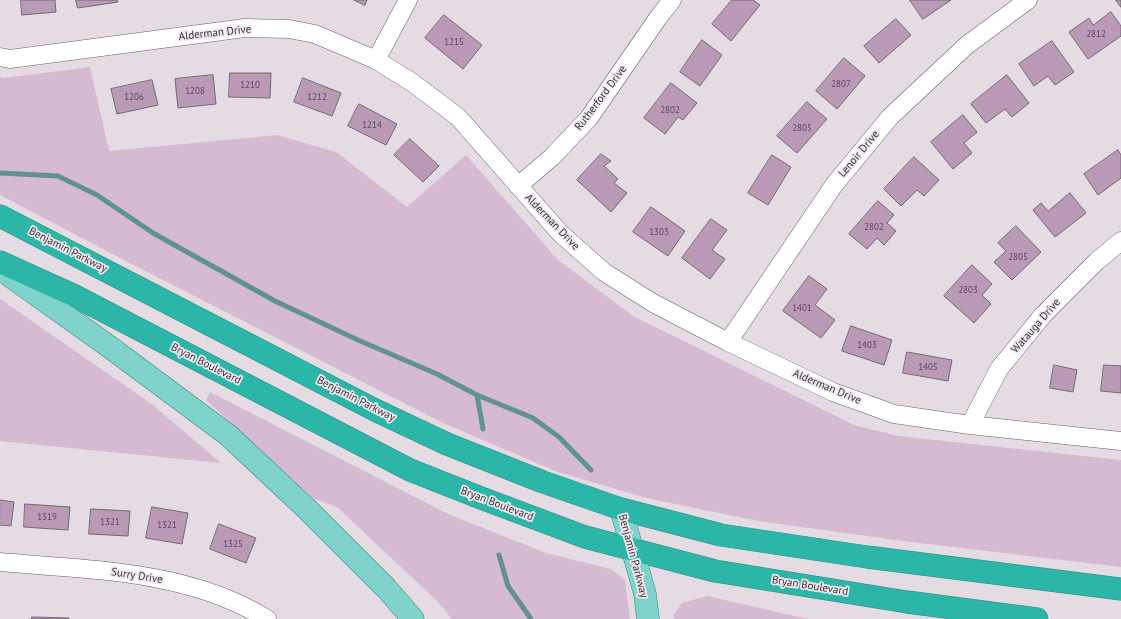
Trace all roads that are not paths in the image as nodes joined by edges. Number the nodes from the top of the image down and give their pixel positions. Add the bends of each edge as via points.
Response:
1 (408, 0) edge
2 (672, 0) edge
3 (1028, 0) edge
4 (0, 57) edge
5 (376, 60) junction
6 (518, 186) junction
7 (0, 216) edge
8 (1121, 241) edge
9 (0, 262) edge
10 (0, 269) edge
11 (728, 342) junction
12 (970, 425) junction
13 (1121, 441) edge
14 (621, 509) junction
15 (633, 549) junction
16 (0, 562) edge
17 (1121, 589) edge
18 (267, 619) edge
19 (413, 619) edge
20 (648, 619) edge
21 (1037, 619) edge

1 - 5 street
2 - 6 street, Rutherford Drive via 589,118 552,157
3 - 11 street, Lenoir Drive via 967,45 890,117 834,185
4 - 5 street, Alderman Drive via 10,58 244,28 289,29 315,34
5 - 6 street, Alderman Drive via 413,83 458,117
6 - 11 street, Alderman Drive via 560,233 604,272 653,303
7 - 14 highway, Benjamin Parkway via 427,435 542,482
8 - 12 street, Watauga Drive via 1097,261 1043,315 999,369
9 - 15 highway, Bryan Boulevard via 73,295 410,470 585,537
10 - 19 main road via 228,435 313,514
11 - 12 street, Alderman Drive via 833,392 894,414
12 - 13 street, Alderman Drive
14 - 15 main road, Benjamin Parkway
14 - 17 highway via 721,535 867,557
15 - 20 main road, Benjamin Parkway via 645,594
15 - 21 highway, Bryan Boulevard via 715,571 907,602
16 - 18 street, Surry Drive via 154,578 203,590 251,609

